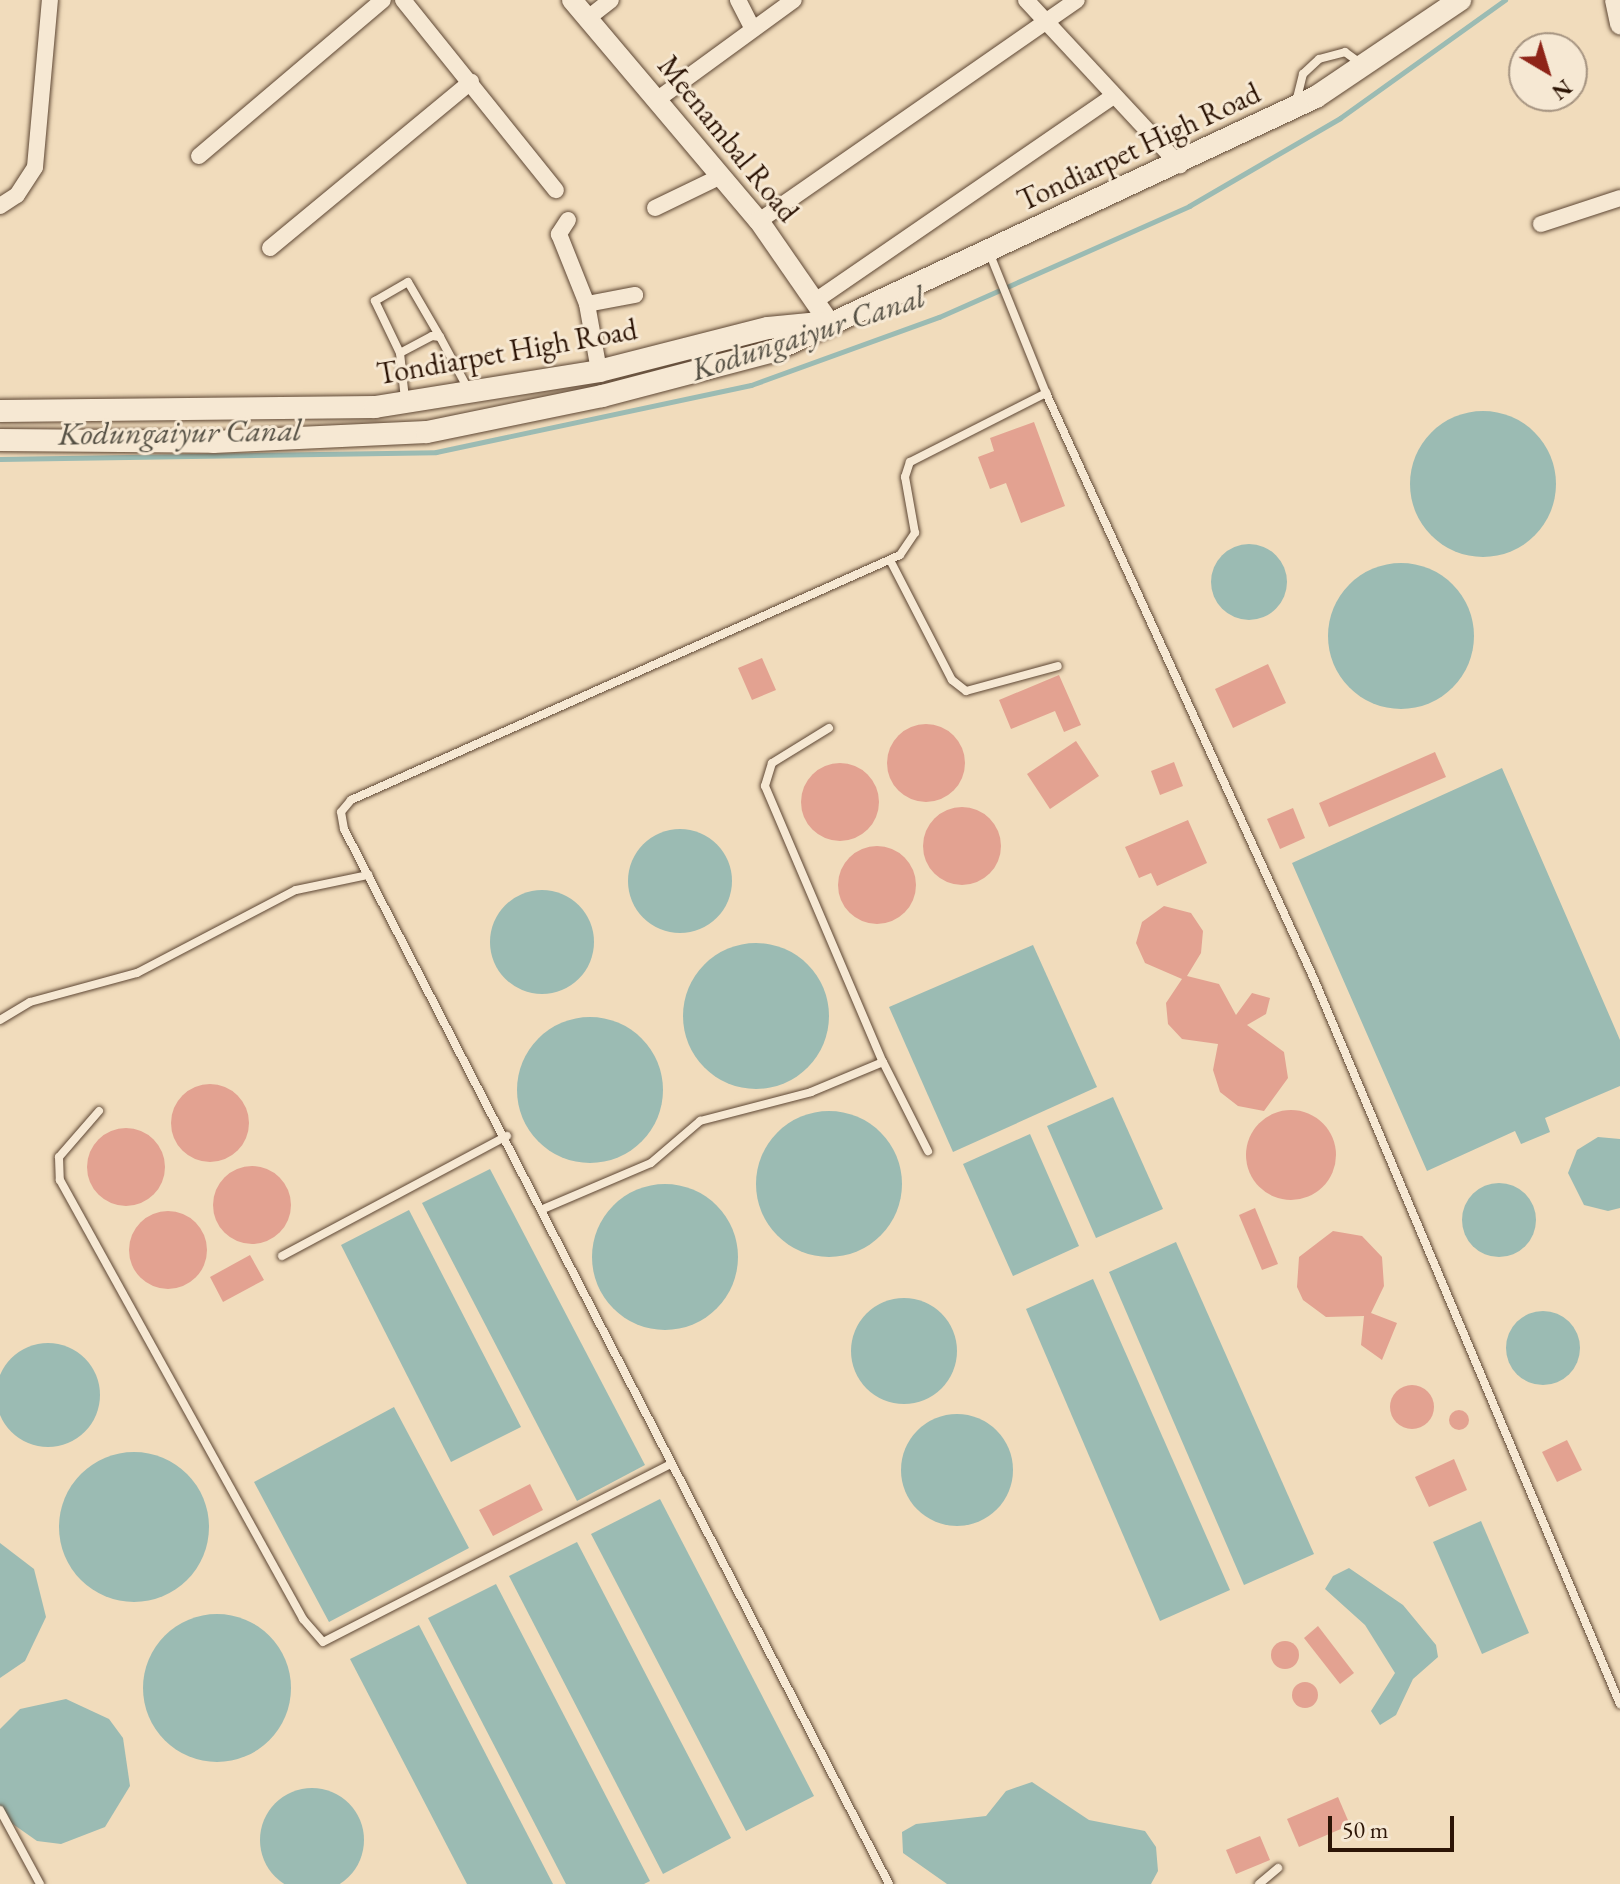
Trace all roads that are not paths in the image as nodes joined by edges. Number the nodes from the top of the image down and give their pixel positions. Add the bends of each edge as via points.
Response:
1 (50, 0) edge
2 (383, 0) edge
3 (403, 0) edge
4 (572, 0) edge
5 (611, 0) edge
6 (738, 0) edge
7 (794, 0) edge
8 (1026, 0) edge
9 (1077, 0) edge
10 (1460, 0) edge
11 (1615, 0) edge
12 (588, 18) junction
13 (1046, 22) junction
14 (1620, 24) edge
15 (752, 27) junction
16 (471, 82) junction
17 (1112, 97) junction
18 (658, 99) junction
19 (199, 156) dead end
20 (1180, 166) junction
21 (719, 177) junction
22 (556, 190) dead end
23 (1620, 198) edge
24 (0, 206) edge
25 (655, 208) dead end
26 (568, 220) dead end
27 (759, 221) junction
28 (1541, 224) dead end
29 (270, 248) dead end
30 (988, 250) junction
31 (635, 295) dead end
32 (818, 299) junction
33 (587, 304) junction
34 (829, 322) junction
35 (440, 337) junction
36 (400, 353) junction
37 (599, 371) junction
38 (1046, 393) junction
39 (471, 394) junction
40 (405, 404) junction
41 (0, 411) edge
42 (0, 440) edge
43 (890, 560) junction
44 (1058, 666) dead end
45 (829, 728) dead end
46 (368, 875) junction
47 (0, 1020) edge
48 (883, 1062) junction
49 (99, 1111) dead end
50 (507, 1136) junction
51 (928, 1151) dead end
52 (543, 1209) junction
53 (282, 1256) dead end
54 (669, 1465) junction
55 (1620, 1704) edge
56 (0, 1810) edge
57 (1278, 1868) dead end
58 (40, 1884) edge
59 (889, 1884) edge
60 (1259, 1884) edge

1 - 24 street via 35,167 17,195
2 - 19 street
3 - 16 street
4 - 12 street, Meenambal Road
5 - 12 street
6 - 15 street
7 - 15 street
8 - 13 street
9 - 13 street
10 - 20 main road, Tondiarpet High Road via 1295,107
11 - 14 street
12 - 18 street, Meenambal Road
13 - 17 street
13 - 27 street
15 - 18 street
16 - 22 street
16 - 29 street
17 - 20 street
17 - 32 street
18 - 21 street, Meenambal Road
20 - 30 main road, Tondiarpet High Road
21 - 25 street
21 - 27 street, Meenambal Road
23 - 28 street
26 - 33 street via 559,234
27 - 32 street, Meenambal Road
30 - 34 main road, Tondiarpet High Road
30 - 38 lane
31 - 33 street
32 - 34 street, Meenambal Road
33 - 37 street
34 - 37 main road, Tondiarpet High Road via 768,328
34 - 42 main road, Tondiarpet High Road via 773,351 440,430 213,442
35 - 36 lane
35 - 36 lane via 408,282 375,301
35 - 39 lane
36 - 40 lane
37 - 39 main road, Tondiarpet High Road
38 - 43 lane via 910,462 905,477 914,541
38 - 55 lane via 1314,979
39 - 40 main road, Tondiarpet High Road
40 - 41 main road, Tondiarpet High Road
43 - 44 lane via 952,680 966,691
43 - 46 lane via 351,800 341,817
45 - 48 lane via 772,763 765,786
46 - 47 lane via 296,890 137,973 30,1002
46 - 50 lane
48 - 51 lane
48 - 52 lane via 811,1092 700,1121 651,1163
49 - 54 lane via 59,1157 60,1180 303,1619 323,1642
50 - 52 lane
50 - 53 lane
52 - 54 lane
54 - 59 lane
56 - 58 lane
57 - 60 lane

